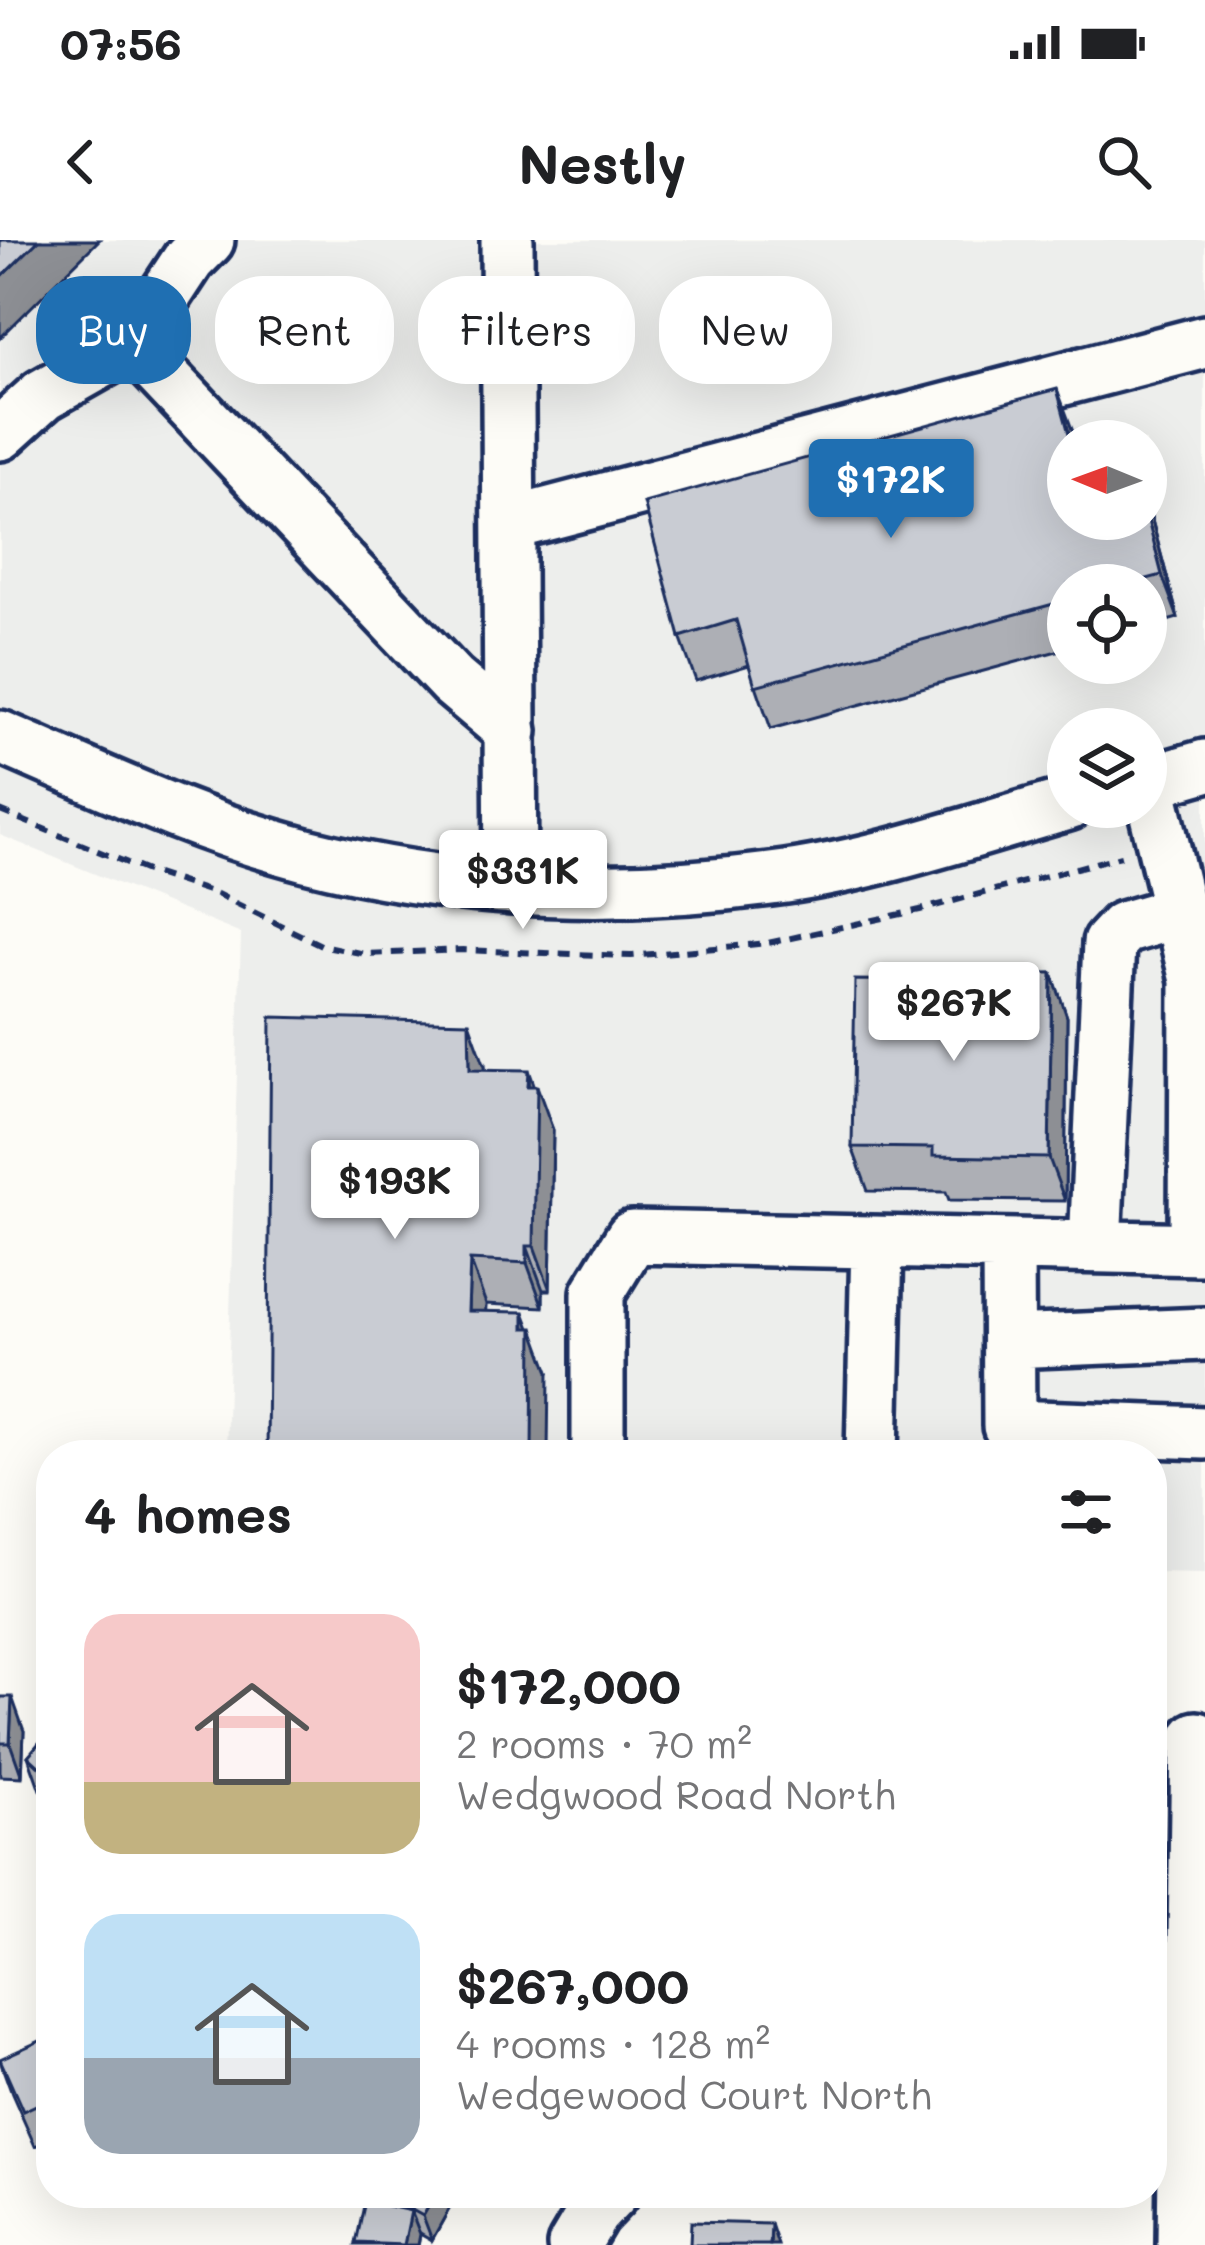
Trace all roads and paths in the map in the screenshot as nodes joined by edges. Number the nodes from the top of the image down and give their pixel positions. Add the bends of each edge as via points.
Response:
1 (208, 240) edge
2 (506, 240) edge
3 (177, 276) edge
4 (1205, 342) edge
5 (62, 384) edge
6 (171, 384) edge
7 (0, 434) edge
8 (509, 524) junction
9 (511, 731) junction
10 (0, 737) edge
11 (1205, 766) edge
12 (1167, 776) edge
13 (1047, 809) edge
14 (1159, 828) edge
15 (511, 888) junction
16 (1181, 911) junction
17 (1201, 1061) edge
18 (878, 1243) junction
19 (1008, 1245) junction
20 (1095, 1246) junction
21 (1200, 1249) edge
22 (1205, 1334) edge
23 (1009, 1342) junction
24 (1205, 1433) edge
25 (598, 1440) edge
26 (872, 1440) edge
27 (1197, 1738) dead end
28 (1182, 2042) edge
29 (598, 2208) edge
30 (574, 2245) edge
31 (1183, 2245) edge

1 - 3 street
2 - 8 street
4 - 8 street
5 - 7 street
6 - 9 street via 452,682
8 - 9 street
9 - 15 street
10 - 15 street via 305,855
11 - 12 street
13 - 15 street via 790,876 668,889
14 - 16 street
16 - 17 street
16 - 20 street via 1123,928 1109,943
17 - 21 street
18 - 19 street
18 - 25 street via 632,1237 598,1293
18 - 26 street
19 - 20 street
19 - 23 street
20 - 21 street
22 - 23 street
23 - 24 street via 1009,1426
27 - 28 street
28 - 31 street
29 - 30 street

